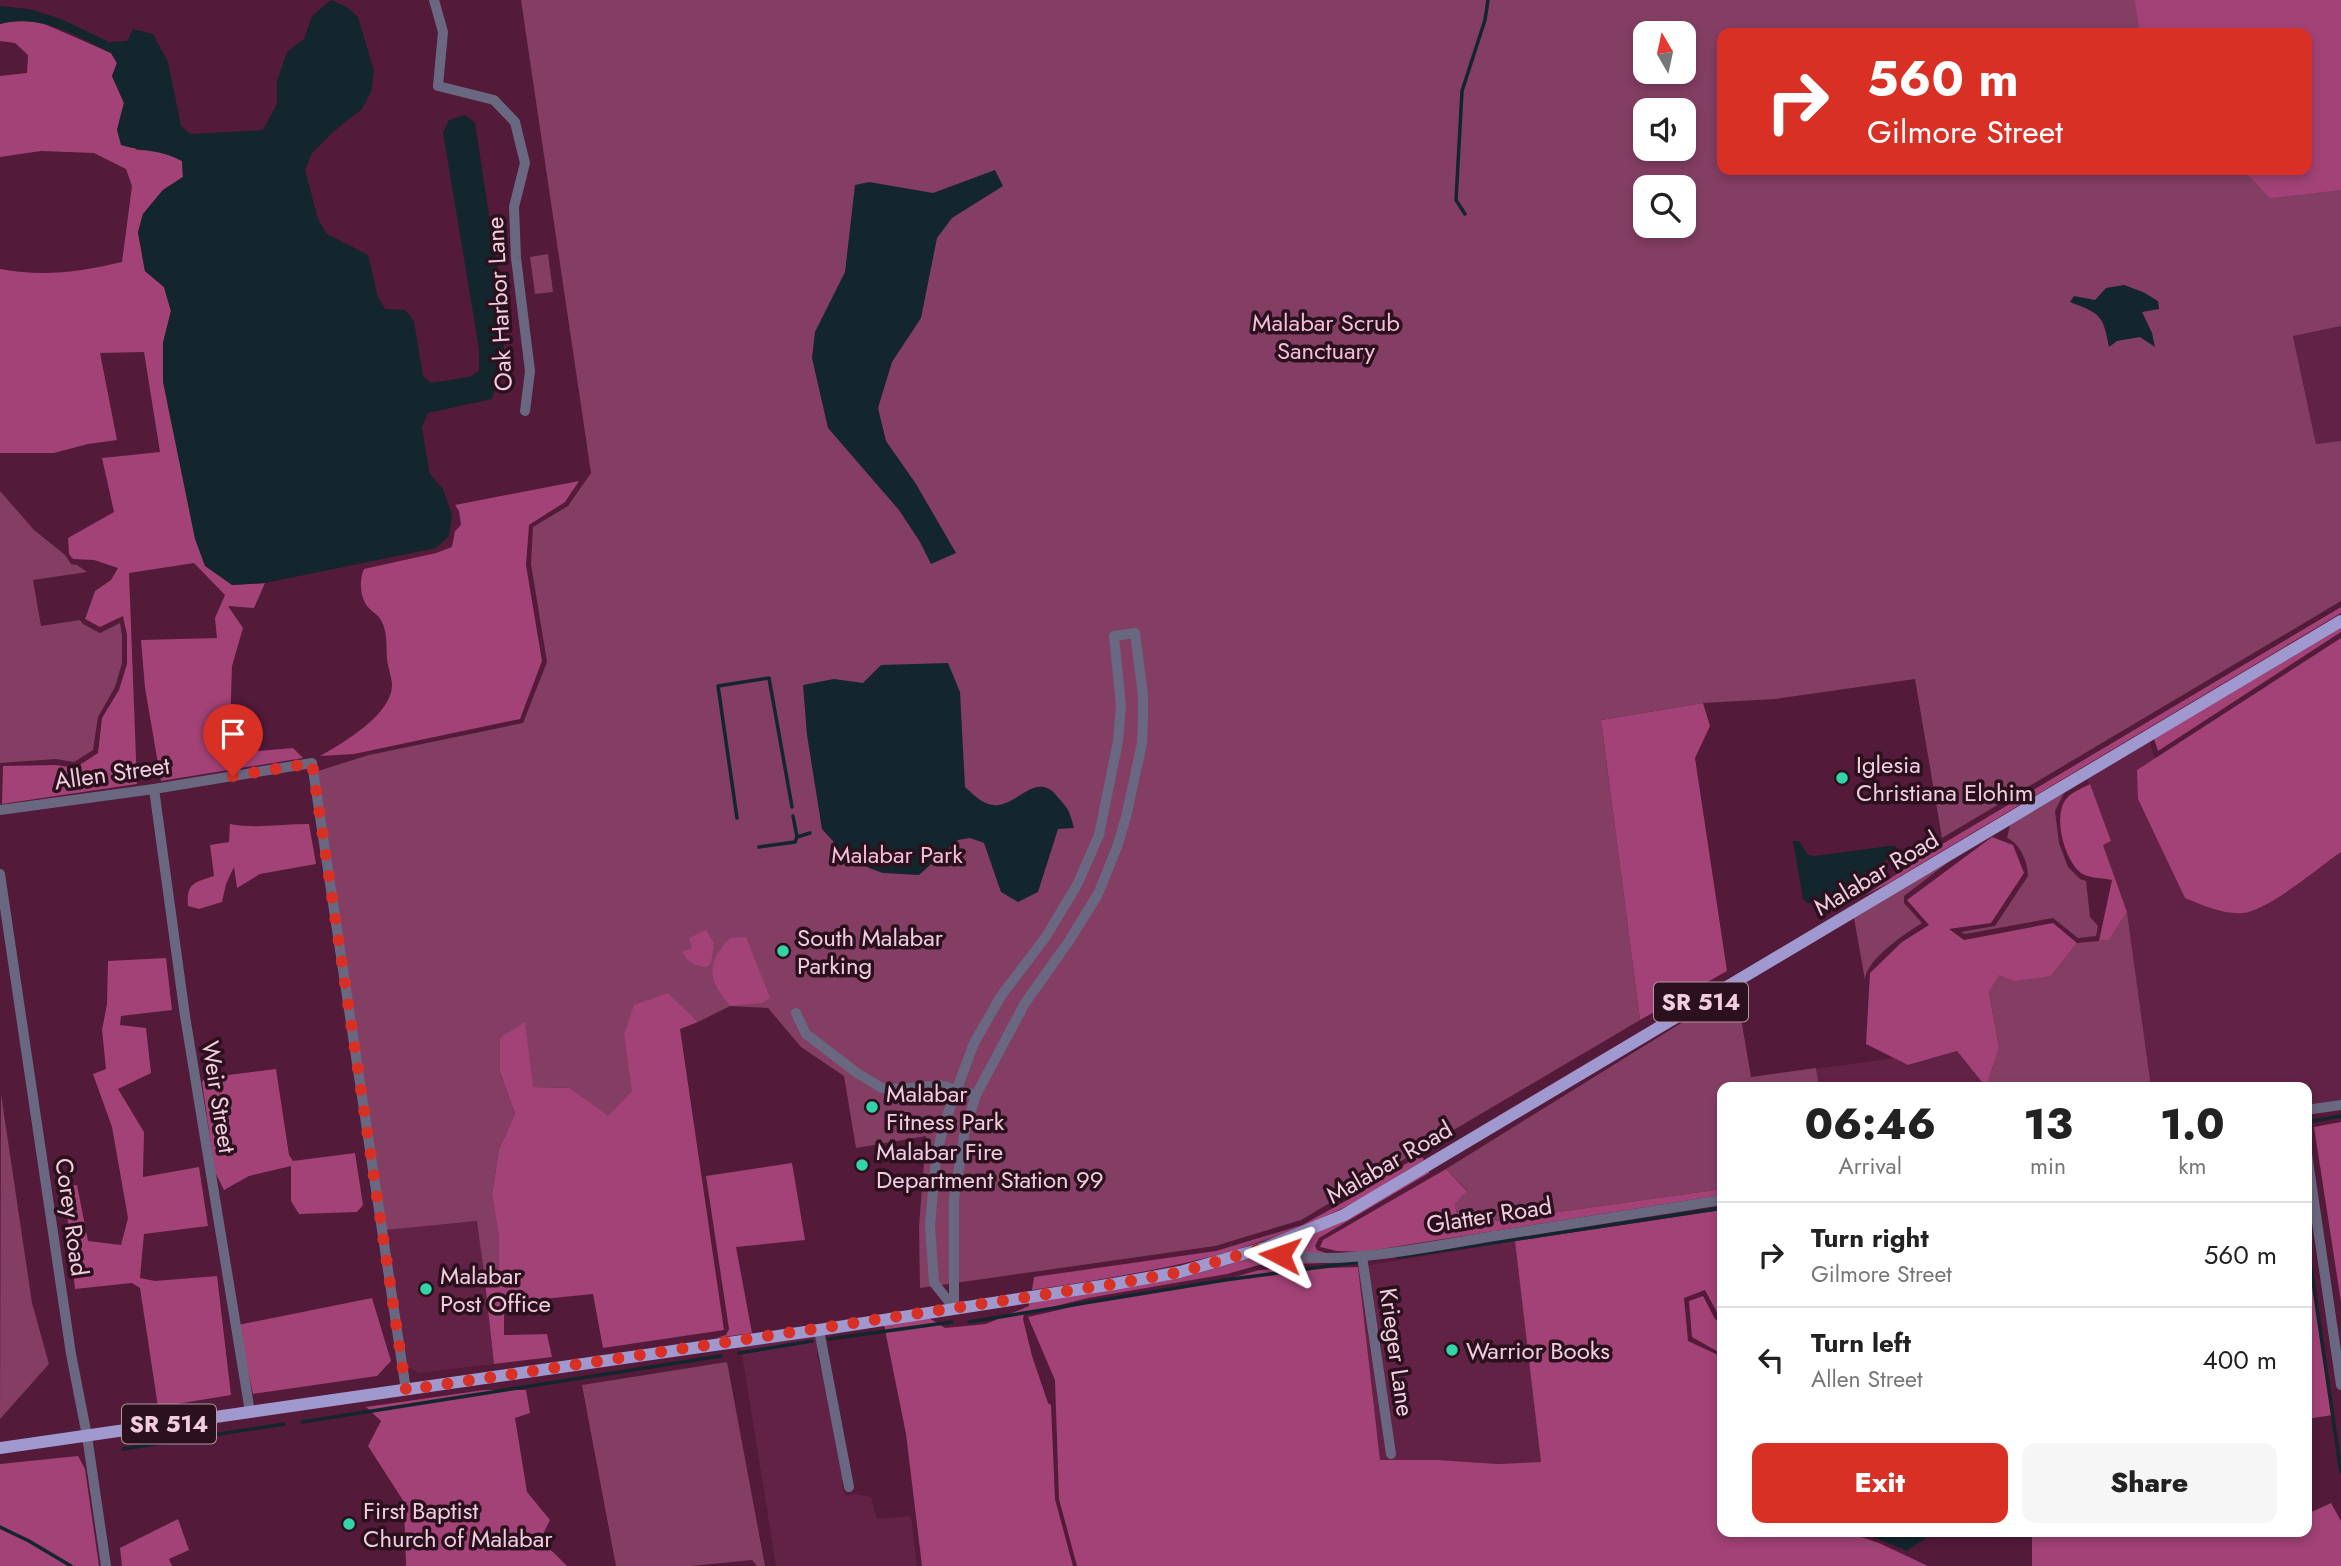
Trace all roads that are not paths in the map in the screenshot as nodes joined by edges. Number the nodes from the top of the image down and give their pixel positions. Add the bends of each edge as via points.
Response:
1 (434, 0) edge
2 (525, 411) dead end
3 (2341, 621) edge
4 (155, 789) junction
5 (0, 810) edge
6 (1098, 835) junction
7 (1117, 847) junction
8 (0, 874) edge
9 (1018, 973) junction
10 (1037, 985) junction
11 (796, 1013) dead end
12 (957, 1089) junction
13 (976, 1095) junction
14 (2341, 1105) edge
15 (2312, 1109) edge
16 (2312, 1188) edge
17 (1717, 1201) edge
18 (1264, 1248) junction
19 (1362, 1256) junction
20 (954, 1308) junction
21 (819, 1330) junction
22 (2341, 1385) edge
23 (406, 1390) junction
24 (250, 1412) junction
25 (88, 1436) junction
26 (0, 1448) edge
27 (1391, 1454) dead end
28 (849, 1487) dead end
29 (106, 1566) edge

1 - 2 street, Oak Harbor Lane via 443,32 438,86 494,100 515,122 523,153 525,163 514,207 530,371
3 - 18 main road, Malabar Road / SR 514 via 1344,1215
4 - 5 street, Allen Street
4 - 23 street, Allen Street via 312,763
4 - 24 street, Weir Street via 184,1016
6 - 7 street
6 - 7 street via 1121,706 1114,636 1135,633 1143,695 1142,743
6 - 9 street via 1077,886
7 - 10 street via 1098,894
8 - 25 street, Corey Road via 71,1354
9 - 10 street
9 - 12 street via 974,1043
10 - 13 street
11 - 12 street via 806,1034 882,1088 940,1085
12 - 13 street
12 - 20 street via 936,1158 930,1225 934,1283
13 - 20 street via 965,1130 954,1199
14 - 15 street
16 - 22 street
17 - 19 street, Glatter Road
18 - 19 street, Glatter Road via 1297,1258
18 - 20 main road, Malabar Road / SR 514 via 1180,1272
19 - 27 street, Krieger Lane
20 - 21 main road, Malabar Road / SR 514
21 - 23 main road, Malabar Road / SR 514
21 - 28 street
23 - 24 main road, Malabar Road / SR 514
24 - 25 main road, Malabar Road / SR 514
25 - 26 main road, Malabar Road / SR 514
25 - 29 street, Corey Road

